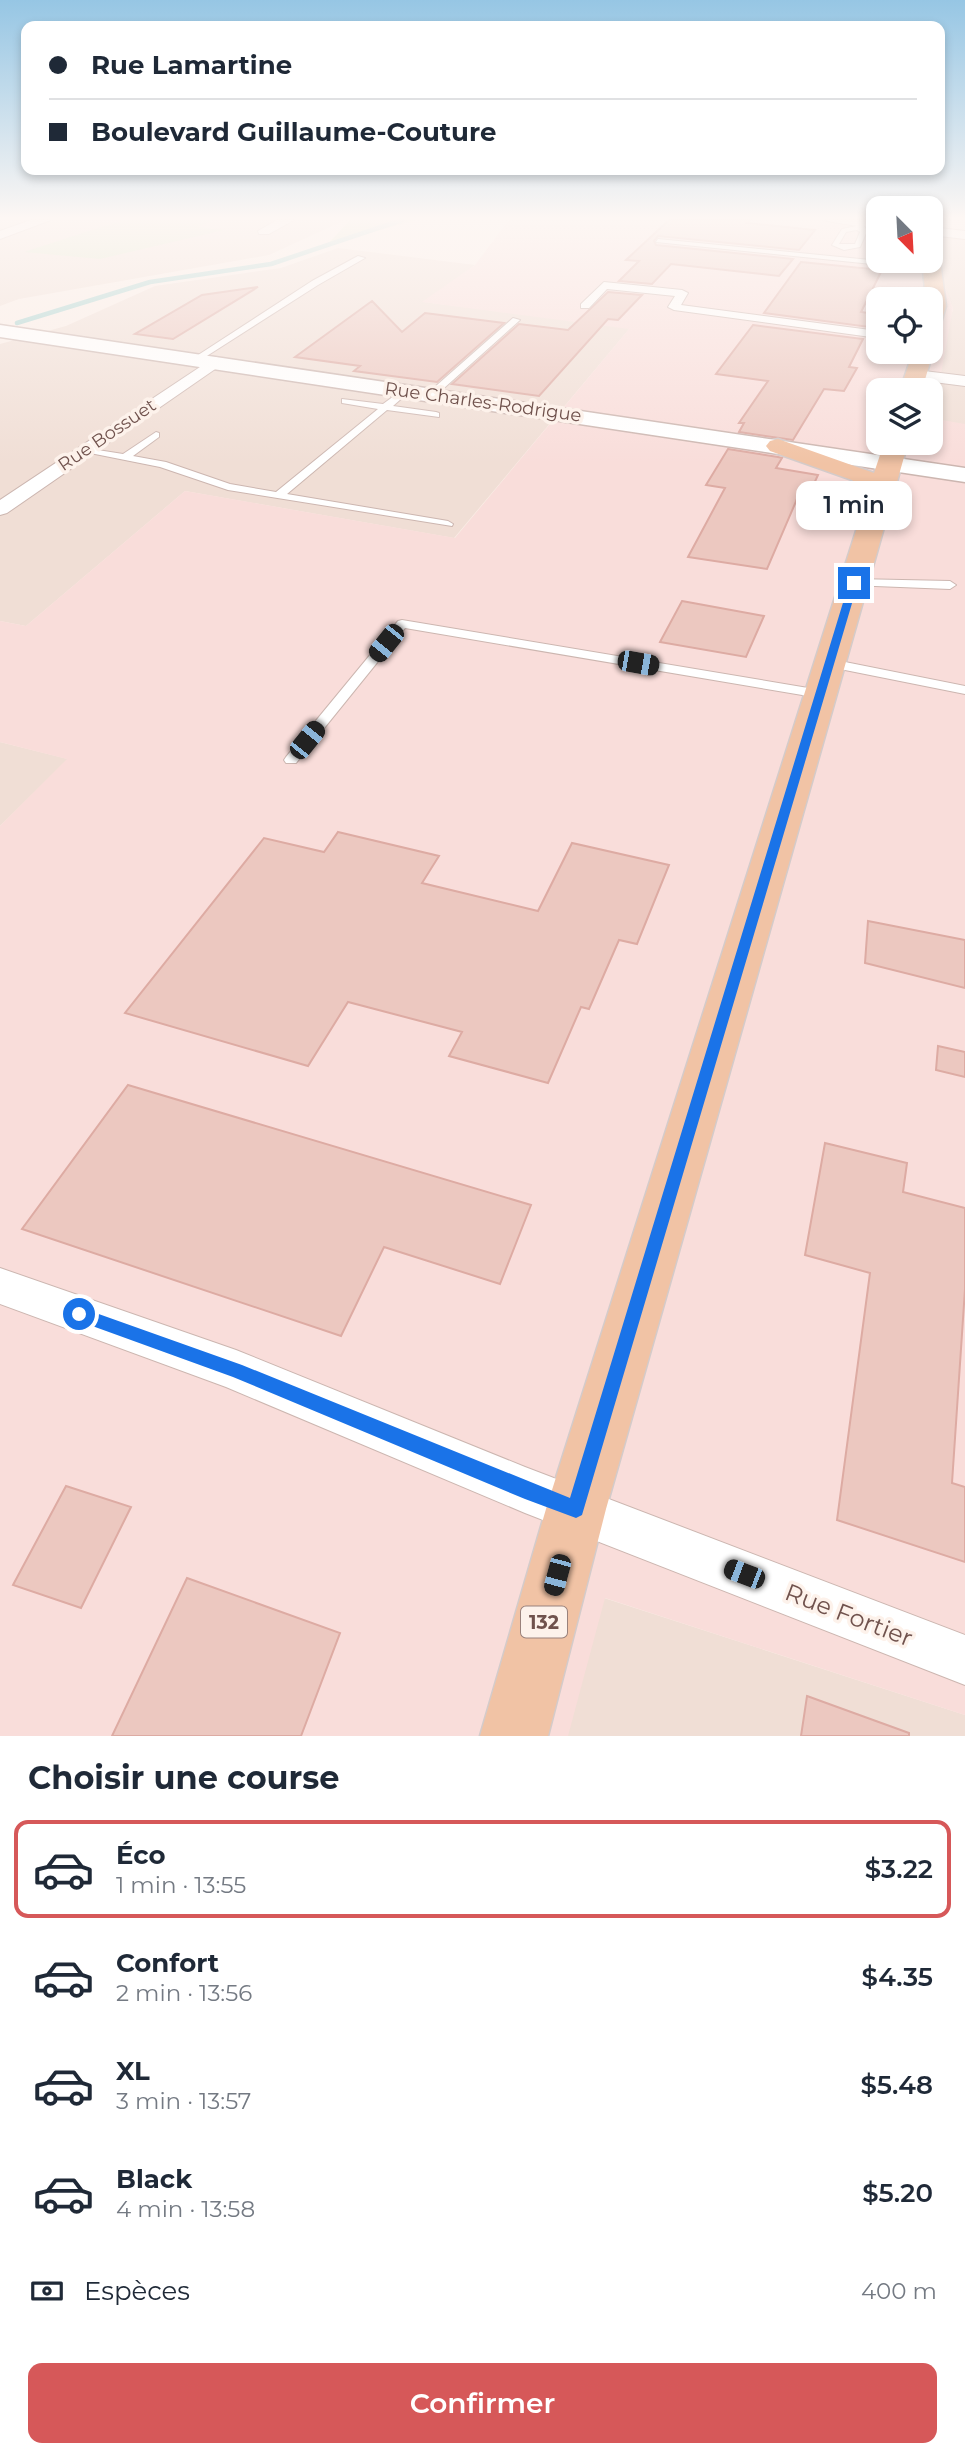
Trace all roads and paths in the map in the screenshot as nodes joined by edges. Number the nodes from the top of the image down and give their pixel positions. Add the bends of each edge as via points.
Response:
1 (290, 301) edge
2 (589, 301) edge
3 (677, 301) edge
4 (584, 306) dead end
5 (516, 320) dead end
6 (0, 331) edge
7 (866, 333) edge
8 (206, 361) junction
9 (965, 381) edge
10 (943, 382) edge
11 (405, 391) junction
12 (345, 401) dead end
13 (434, 405) junction
14 (385, 407) junction
15 (156, 435) dead end
16 (866, 443) edge
17 (778, 446) junction
18 (85, 451) junction
19 (866, 451) edge
20 (891, 455) edge
21 (899, 455) edge
22 (124, 458) junction
23 (965, 475) edge
24 (881, 491) junction
25 (279, 495) junction
26 (0, 509) edge
27 (448, 524) dead end
28 (854, 583) junction
29 (950, 585) dead end
30 (825, 679) junction
31 (965, 690) edge
32 (291, 760) dead end
33 (0, 1286) edge
34 (576, 1509) junction
35 (965, 1660) edge
36 (513, 1736) edge

1 - 8 lane
2 - 4 street
3 - 7 street via 674,307
5 - 13 lane
6 - 8 street, Rue Charles-Rodrigue
8 - 11 street, Rue Charles-Rodrigue
8 - 18 street, Rue Bossuet
9 - 10 street
11 - 13 street, Rue Charles-Rodrigue
11 - 14 lane
12 - 14 lane
13 - 14 lane
13 - 17 street, Rue Charles-Rodrigue
14 - 25 lane
15 - 22 lane
16 - 17 main road via 846,449
17 - 19 street, Rue Charles-Rodrigue
17 - 24 main road via 861,475
18 - 22 lane
18 - 26 street, Rue Bossuet
20 - 24 main road, 132
21 - 23 street, Rue Charles-Rodrigue
22 - 25 lane via 162,464 228,487
24 - 28 main road, 132
25 - 27 lane
28 - 29 lane
28 - 30 main road, 132
30 - 31 lane
30 - 32 lane via 402,624
30 - 34 main road, 132
33 - 34 street, Rue Fortier via 236,1370
34 - 35 street, Rue Fortier
34 - 36 main road, 132

